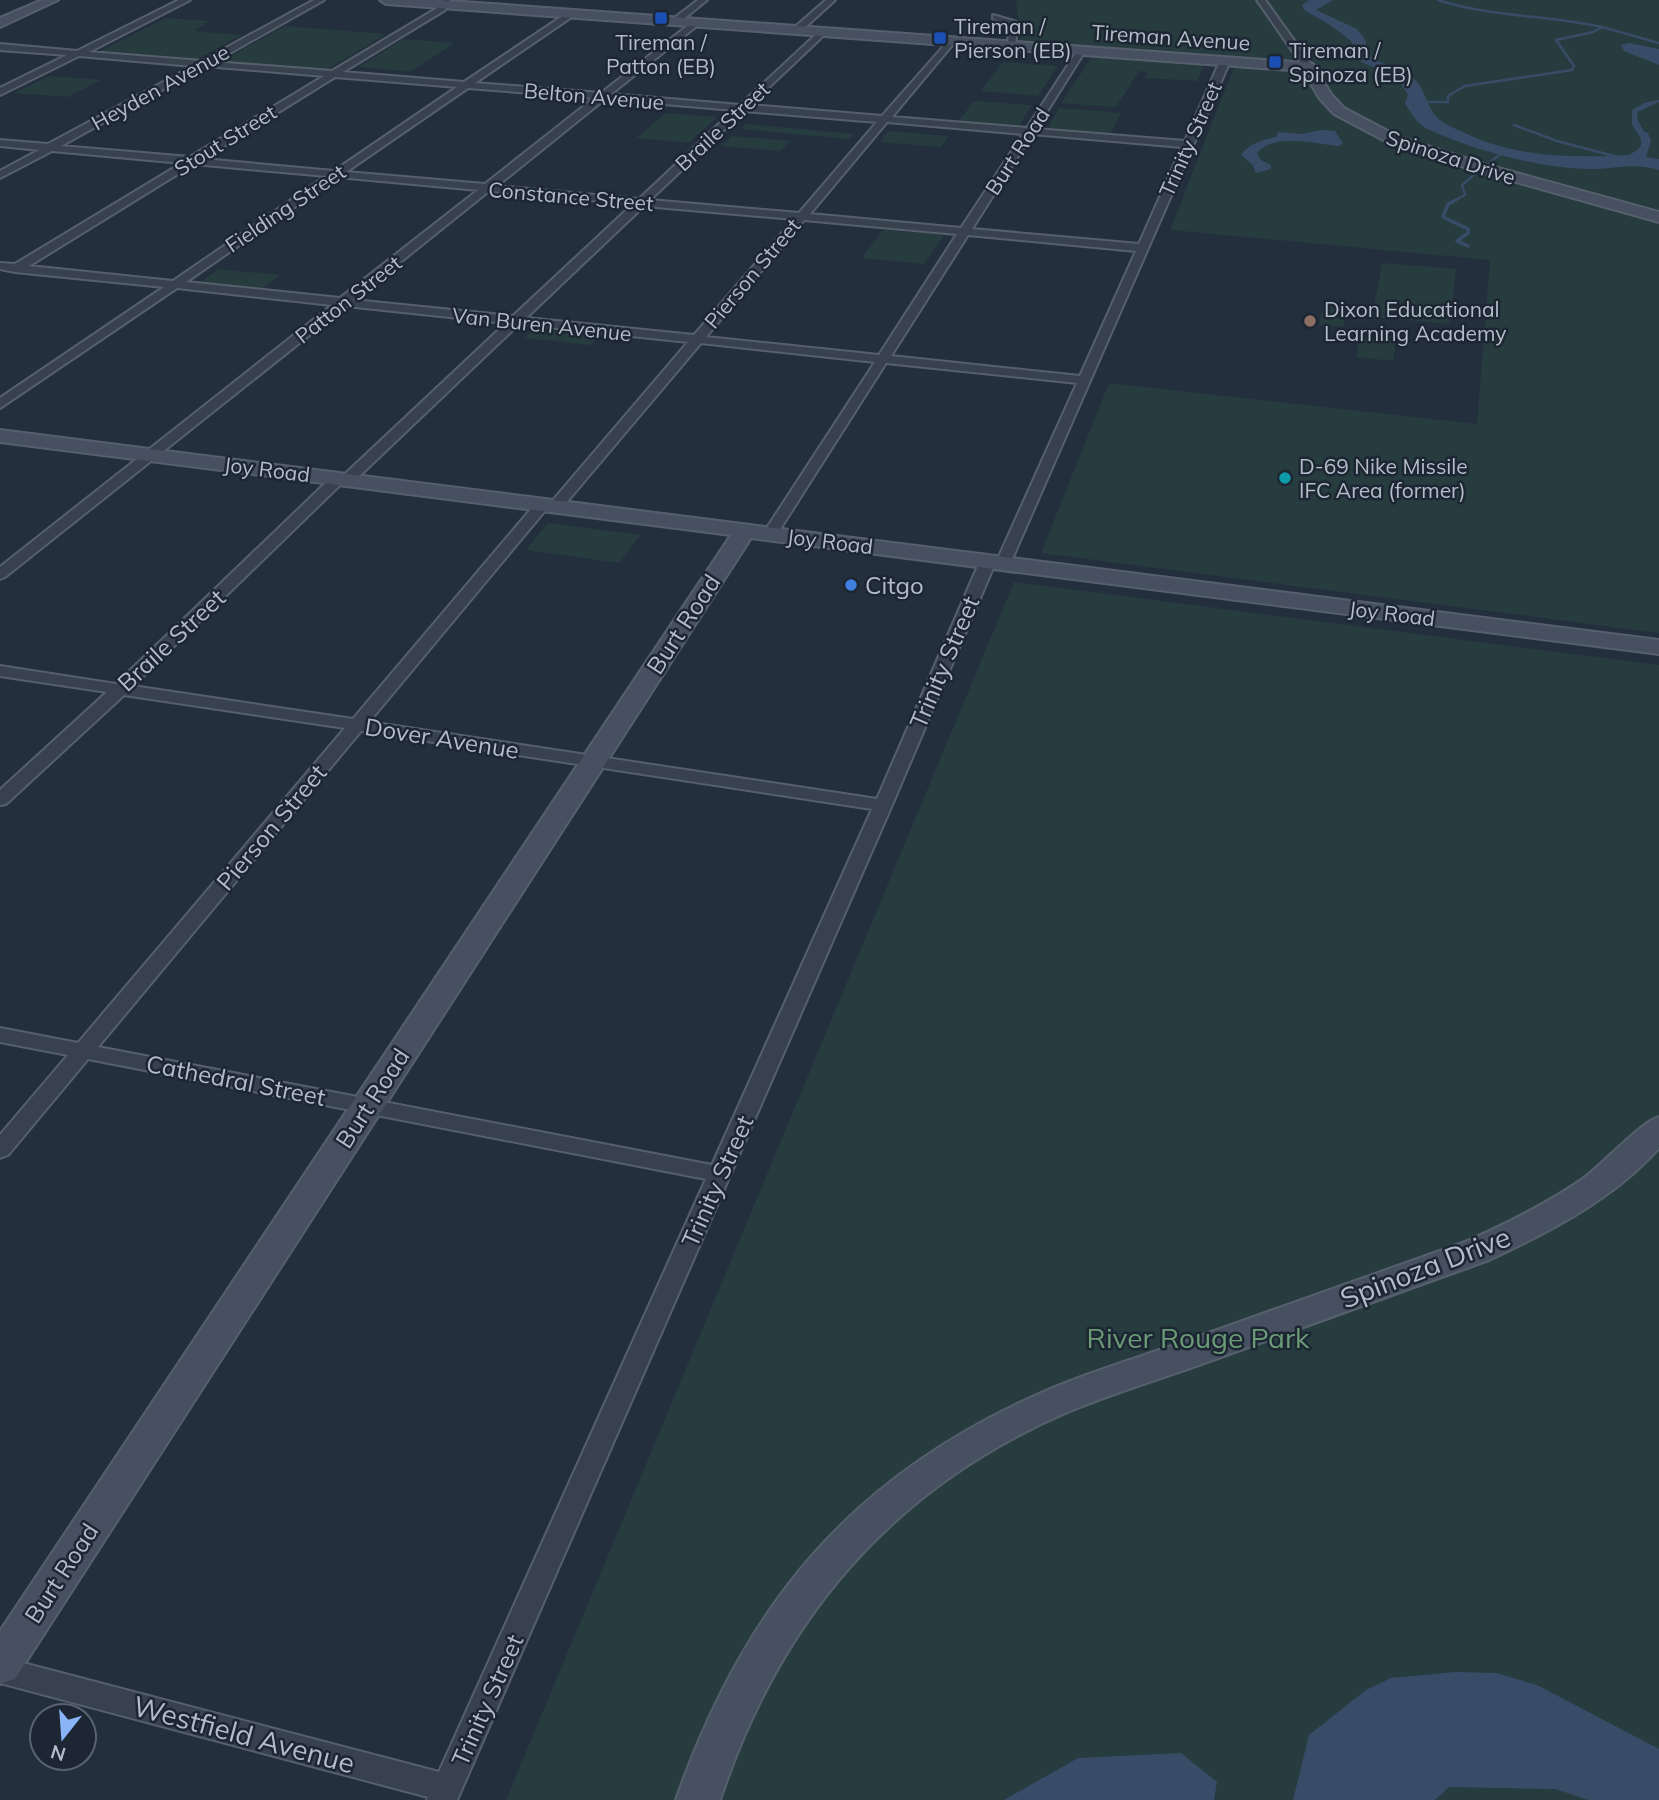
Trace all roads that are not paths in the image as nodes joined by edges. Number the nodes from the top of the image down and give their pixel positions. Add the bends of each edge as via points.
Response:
1 (52, 0) edge
2 (186, 0) edge
3 (320, 0) edge
4 (386, 0) edge
5 (703, 0) edge
6 (831, 0) edge
7 (1261, 0) edge
8 (444, 2) edge
9 (564, 10) junction
10 (996, 17) dead end
11 (676, 22) junction
12 (0, 23) edge
13 (695, 23) junction
14 (797, 30) junction
15 (822, 32) junction
16 (950, 42) junction
17 (1012, 46) junction
18 (0, 47) edge
19 (1081, 51) junction
20 (79, 53) junction
21 (1225, 61) junction
22 (204, 64) junction
23 (1308, 68) junction
24 (332, 75) junction
25 (464, 85) junction
26 (0, 92) edge
27 (602, 97) junction
28 (742, 108) junction
29 (884, 120) junction
30 (1030, 132) junction
31 (0, 143) edge
32 (1187, 144) junction
33 (51, 147) junction
34 (191, 161) junction
35 (335, 174) junction
36 (0, 175) edge
37 (487, 188) junction
38 (640, 202) junction
39 (799, 217) junction
40 (1659, 217) edge
41 (965, 232) junction
42 (1142, 248) junction
43 (0, 266) edge
44 (17, 267) junction
45 (0, 278) edge
46 (174, 284) junction
47 (344, 302) junction
48 (517, 321) junction
49 (696, 340) junction
50 (884, 359) junction
51 (1083, 380) junction
52 (0, 404) edge
53 (0, 436) edge
54 (152, 455) junction
55 (344, 479) junction
56 (548, 506) junction
57 (757, 532) junction
58 (996, 562) junction
59 (0, 574) edge
60 (1659, 647) edge
61 (0, 671) edge
62 (120, 689) junction
63 (358, 725) junction
64 (594, 761) junction
65 (0, 800) edge
66 (883, 805) junction
67 (0, 1035) edge
68 (84, 1051) junction
69 (368, 1106) junction
70 (1659, 1128) edge
71 (0, 1150) edge
72 (720, 1174) junction
73 (0, 1668) edge
74 (445, 1794) edge
75 (698, 1800) edge

1 - 12 street
2 - 20 street
3 - 22 street, Heyden Avenue
4 - 8 street
5 - 11 street
6 - 14 street
7 - 23 street, Spinoza Drive
8 - 9 street
8 - 24 street, Stout Street via 442,8
9 - 11 street
9 - 25 street, Fielding Street
10 - 17 street via 1013,22
11 - 13 street
13 - 14 street
13 - 27 street, Patton Street
14 - 15 street, Tireman Avenue
15 - 16 street, Tireman Avenue
15 - 28 street, Braile Street
16 - 17 street, Tireman Avenue
16 - 29 street, Pierson Street
17 - 19 street, Tireman Avenue
18 - 20 street, Belton Avenue
19 - 21 street, Tireman Avenue
19 - 30 street, Burt Road
20 - 22 street, Belton Avenue
20 - 26 street
21 - 23 street, Tireman Avenue
21 - 32 street, Trinity Street
22 - 24 street, Belton Avenue
22 - 33 street, Heyden Avenue
23 - 40 street, Spinoza Drive via 1339,111 1394,141
24 - 25 street, Belton Avenue
24 - 34 street, Stout Street
25 - 27 street, Belton Avenue
25 - 35 street, Fielding Street
27 - 28 street, Belton Avenue
27 - 37 street, Patton Street
28 - 29 street, Belton Avenue
28 - 38 street, Braile Street
29 - 30 street, Belton Avenue
29 - 39 street, Pierson Street
30 - 32 street, Belton Avenue
30 - 41 street, Burt Road
31 - 33 street, Constance Street
32 - 42 street, Trinity Street
33 - 34 street, Constance Street
33 - 36 street, Heyden Avenue
34 - 35 street, Constance Street
34 - 44 street, Stout Street
35 - 37 street, Constance Street
35 - 46 street, Fielding Street
37 - 38 street, Constance Street
37 - 47 street, Patton Street
38 - 39 street, Constance Street
38 - 48 street, Braile Street
39 - 41 street, Constance Street
39 - 49 street, Pierson Street
41 - 42 street, Constance Street
41 - 50 street, Burt Road
42 - 51 street, Trinity Street
43 - 44 street, Van Buren Avenue
44 - 45 street, Stout Street
44 - 46 street, Van Buren Avenue
46 - 47 street, Van Buren Avenue
46 - 52 street, Fielding Street
47 - 48 street, Van Buren Avenue
47 - 54 street, Patton Street
48 - 49 street, Van Buren Avenue
48 - 55 street, Braile Street
49 - 50 street, Van Buren Avenue
49 - 56 street, Pierson Street
50 - 51 street, Van Buren Avenue
50 - 57 street, Burt Road
51 - 58 street, Trinity Street
53 - 54 street, Joy Road
54 - 55 street, Joy Road
54 - 59 street, Patton Street
55 - 56 street, Joy Road
55 - 62 street, Braile Street
56 - 57 street, Joy Road
56 - 63 street, Pierson Street
57 - 58 street, Joy Road
57 - 64 street, Burt Road
58 - 60 street, Joy Road
58 - 66 street, Trinity Street
61 - 62 street, Dover Avenue
62 - 63 street, Dover Avenue
62 - 65 street, Braile Street
63 - 64 street, Dover Avenue
63 - 68 street, Pierson Street
64 - 66 street, Dover Avenue
64 - 69 street, Burt Road
66 - 72 street, Trinity Street
67 - 68 street, Cathedral Street
68 - 69 street, Cathedral Street
68 - 71 street, Pierson Street
69 - 72 street, Cathedral Street
69 - 73 street, Burt Road
70 - 75 street, Spinoza Drive via 1603,1180 1513,1235 1058,1401 1009,1423 943,1462 891,1501 843,1547 792,1609 743,1688
72 - 74 street, Trinity Street
73 - 74 street, Westfield Avenue

